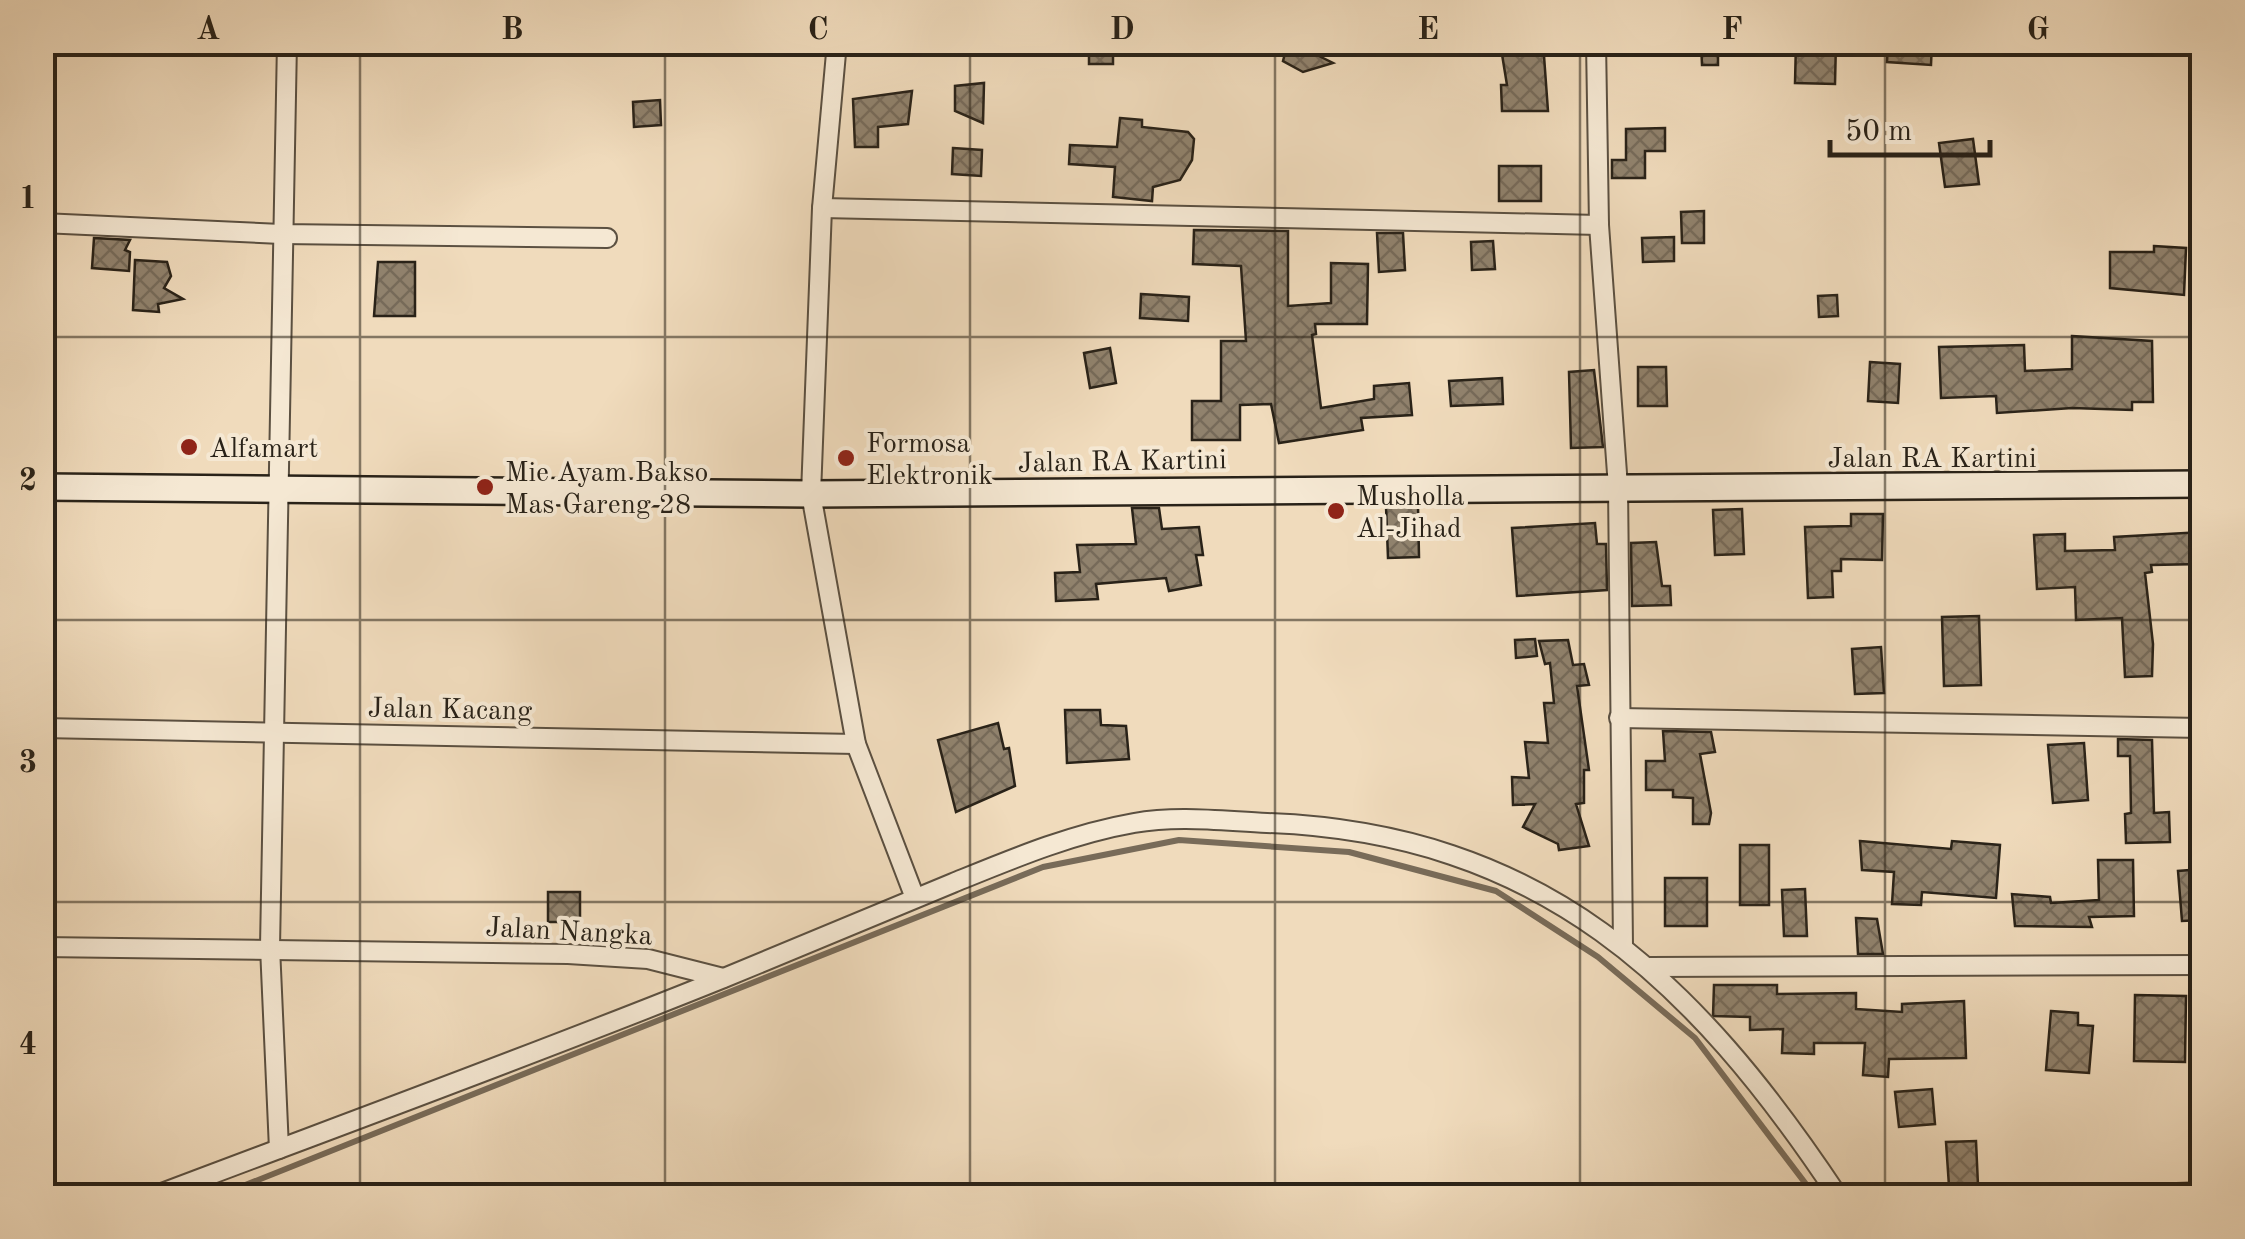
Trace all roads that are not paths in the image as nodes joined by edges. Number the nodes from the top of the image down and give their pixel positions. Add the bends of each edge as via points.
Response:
1 (286, 42) edge
2 (837, 42) edge
3 (1596, 42) edge
4 (822, 208) junction
5 (42, 223) edge
6 (1598, 224) junction
7 (281, 234) junction
8 (607, 238) dead end
9 (2202, 484) edge
10 (42, 487) edge
11 (1618, 487) junction
12 (276, 492) junction
13 (811, 494) junction
14 (1619, 718) junction
15 (42, 728) edge
16 (2202, 728) edge
17 (272, 732) junction
18 (856, 744) junction
19 (915, 898) junction
20 (1623, 946) junction
21 (42, 948) edge
22 (270, 948) junction
23 (2202, 965) edge
24 (1650, 967) junction
25 (722, 978) junction
26 (279, 1149) junction
27 (2202, 1192) edge
28 (154, 1196) edge
29 (1838, 1196) edge
30 (2100, 1196) edge

1 - 7 street
2 - 4 street
3 - 6 street
4 - 6 street
4 - 13 street
5 - 7 street
6 - 11 street
7 - 8 street
7 - 12 street
9 - 11 main road, Jalan RA Kartini
10 - 12 main road, Jalan RA Kartini
11 - 13 main road, Jalan RA Kartini
11 - 14 street
12 - 13 main road, Jalan RA Kartini
12 - 17 street
13 - 18 street
14 - 16 street
14 - 20 street
15 - 17 street, Jalan Kacang
17 - 18 street, Jalan Kacang
17 - 22 street
18 - 19 street
19 - 20 street via 1070,838 1136,822 1336,825 1484,865
19 - 25 street
20 - 24 street
21 - 22 street, Jalan Nangka
22 - 25 street, Jalan Nangka via 568,954 648,960
22 - 26 street
23 - 24 street
24 - 29 street via 1738,1056
25 - 26 street
26 - 28 street
27 - 30 street

